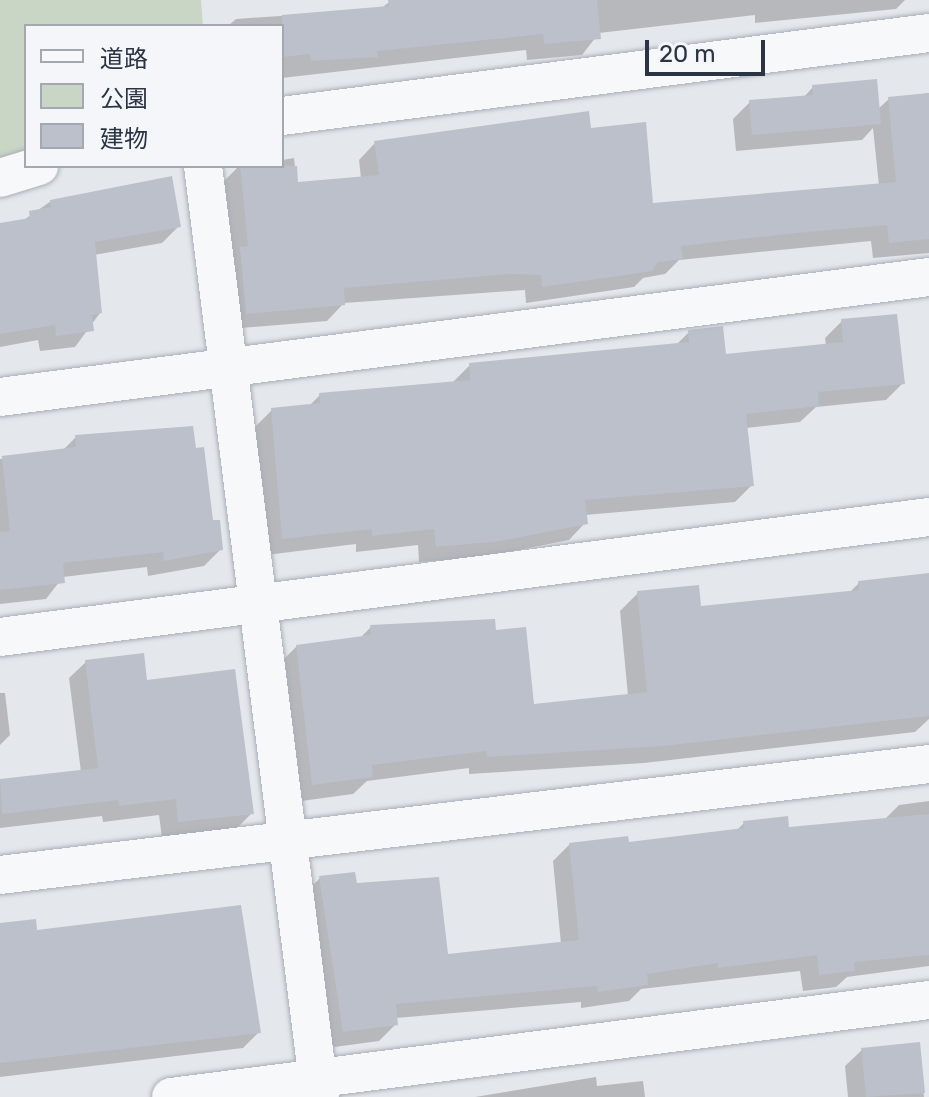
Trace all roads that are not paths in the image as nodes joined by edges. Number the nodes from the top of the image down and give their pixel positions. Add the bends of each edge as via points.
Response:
1 (929, 33) edge
2 (284, 116) edge
3 (32, 168) edge
4 (203, 168) edge
5 (0, 178) edge
6 (929, 277) edge
7 (231, 364) junction
8 (0, 397) edge
9 (929, 517) edge
10 (259, 601) junction
11 (0, 637) edge
12 (929, 764) edge
13 (288, 838) junction
14 (0, 875) edge
15 (929, 1000) edge
16 (319, 1087) edge
17 (171, 1097) edge

1 - 2 street
3 - 5 street
4 - 7 street
6 - 7 street
7 - 8 street
7 - 10 street
9 - 10 street
10 - 11 street
10 - 13 street
12 - 13 street
13 - 14 street
13 - 16 street
15 - 16 street
16 - 17 street

